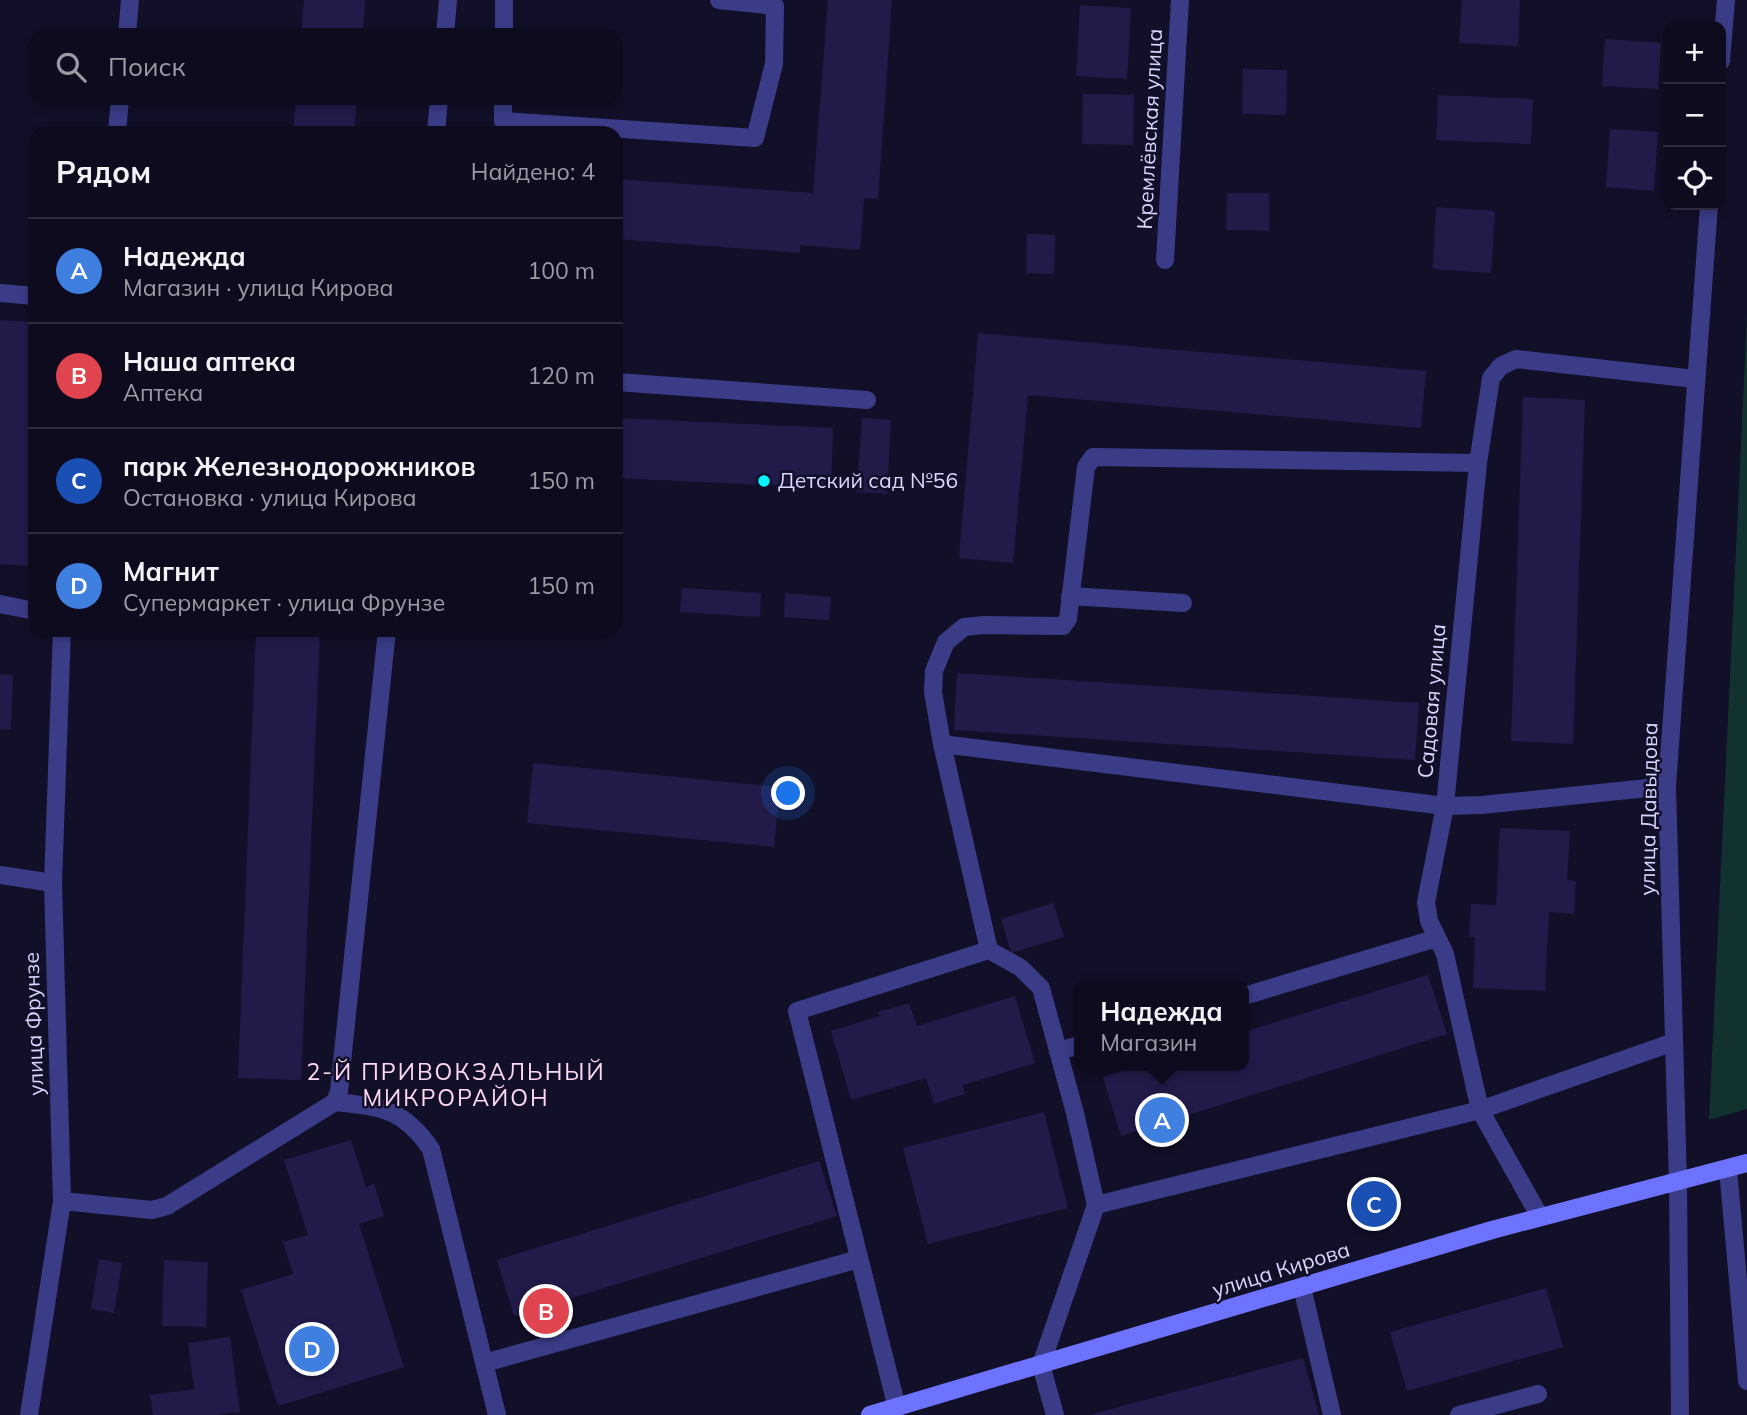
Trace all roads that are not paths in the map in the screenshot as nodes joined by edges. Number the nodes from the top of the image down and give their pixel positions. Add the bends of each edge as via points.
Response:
1 (130, 0) edge
2 (448, 0) edge
3 (504, 0) edge
4 (719, 0) edge
5 (1180, 0) edge
6 (1726, 0) edge
7 (1724, 21) edge
8 (128, 28) edge
9 (446, 28) edge
10 (504, 28) edge
11 (119, 105) edge
12 (438, 105) edge
13 (503, 105) edge
14 (118, 126) edge
15 (437, 126) edge
16 (577, 126) edge
17 (623, 129) edge
18 (1709, 210) edge
19 (1165, 260) dead end
20 (0, 293) edge
21 (28, 295) edge
22 (1695, 379) junction
23 (623, 383) edge
24 (867, 400) dead end
25 (1478, 463) junction
26 (1070, 596) junction
27 (1183, 603) dead end
28 (0, 604) edge
29 (28, 610) edge
30 (62, 637) edge
31 (386, 637) edge
32 (942, 744) junction
33 (1667, 786) junction
34 (1445, 806) junction
35 (0, 875) edge
36 (53, 883) junction
37 (1437, 938) junction
38 (989, 950) junction
39 (1249, 994) edge
40 (1674, 1042) junction
41 (1074, 1047) edge
42 (1058, 1051) junction
43 (335, 1102) junction
44 (1479, 1110) junction
45 (1747, 1163) edge
46 (1728, 1169) junction
47 (1678, 1183) junction
48 (61, 1201) junction
49 (1096, 1205) junction
50 (1540, 1217) junction
51 (1732, 1228) junction
52 (1747, 1240) edge
53 (859, 1259) junction
54 (1302, 1287) junction
55 (484, 1363) junction
56 (1041, 1365) junction
57 (1747, 1381) edge
58 (1538, 1394) dead end
59 (897, 1408) junction
60 (29, 1415) edge
61 (497, 1415) edge
62 (870, 1415) edge
63 (1055, 1415) edge
64 (1332, 1415) edge
65 (1459, 1415) edge
66 (1680, 1415) edge

1 - 8 street
2 - 9 street
3 - 10 street
4 - 17 street via 775,6 774,64 755,138
5 - 19 street, Кремлёвская улица
6 - 7 street
11 - 14 street
12 - 15 street
13 - 16 street via 503,121
18 - 22 street, улица Давыдова
20 - 21 street
22 - 25 street, Садовая улица via 1516,359 1501,366 1491,378
22 - 33 street, улица Давыдова
23 - 24 street
25 - 26 street via 1093,457 1086,467
25 - 34 street, Садовая улица
26 - 27 street
26 - 32 street via 1063,626 974,626 946,642 934,671 933,692
28 - 29 street
30 - 36 street, улица Фрунзе
31 - 43 street
32 - 34 street
32 - 38 street
33 - 34 street
33 - 40 street, улица Давыдова
34 - 37 street, Садовая улица via 1426,902
35 - 36 street
36 - 48 street, улица Фрунзе
37 - 39 street
37 - 44 street, Садовая улица via 1445,954
38 - 42 street via 1021,968 1041,988
38 - 53 street via 797,1011
40 - 44 street
40 - 47 street, улица Давыдова
41 - 42 street
42 - 49 street
43 - 48 street via 167,1206 152,1210
43 - 55 street via 393,1112 417,1129 431,1149
44 - 49 street
44 - 50 street, Садовая улица
45 - 46 main road, улица Кирова
46 - 47 main road, улица Кирова
46 - 51 street
47 - 50 main road, улица Кирова
47 - 66 street, улица Давыдова
48 - 60 street, улица Фрунзе
49 - 56 street
50 - 54 main road, улица Кирова
51 - 52 street
51 - 57 street
53 - 55 street
53 - 59 street
54 - 56 main road, улица Кирова
54 - 64 street
55 - 61 street
56 - 59 main road, улица Кирова
56 - 63 street
58 - 65 street
59 - 62 main road, улица Кирова

